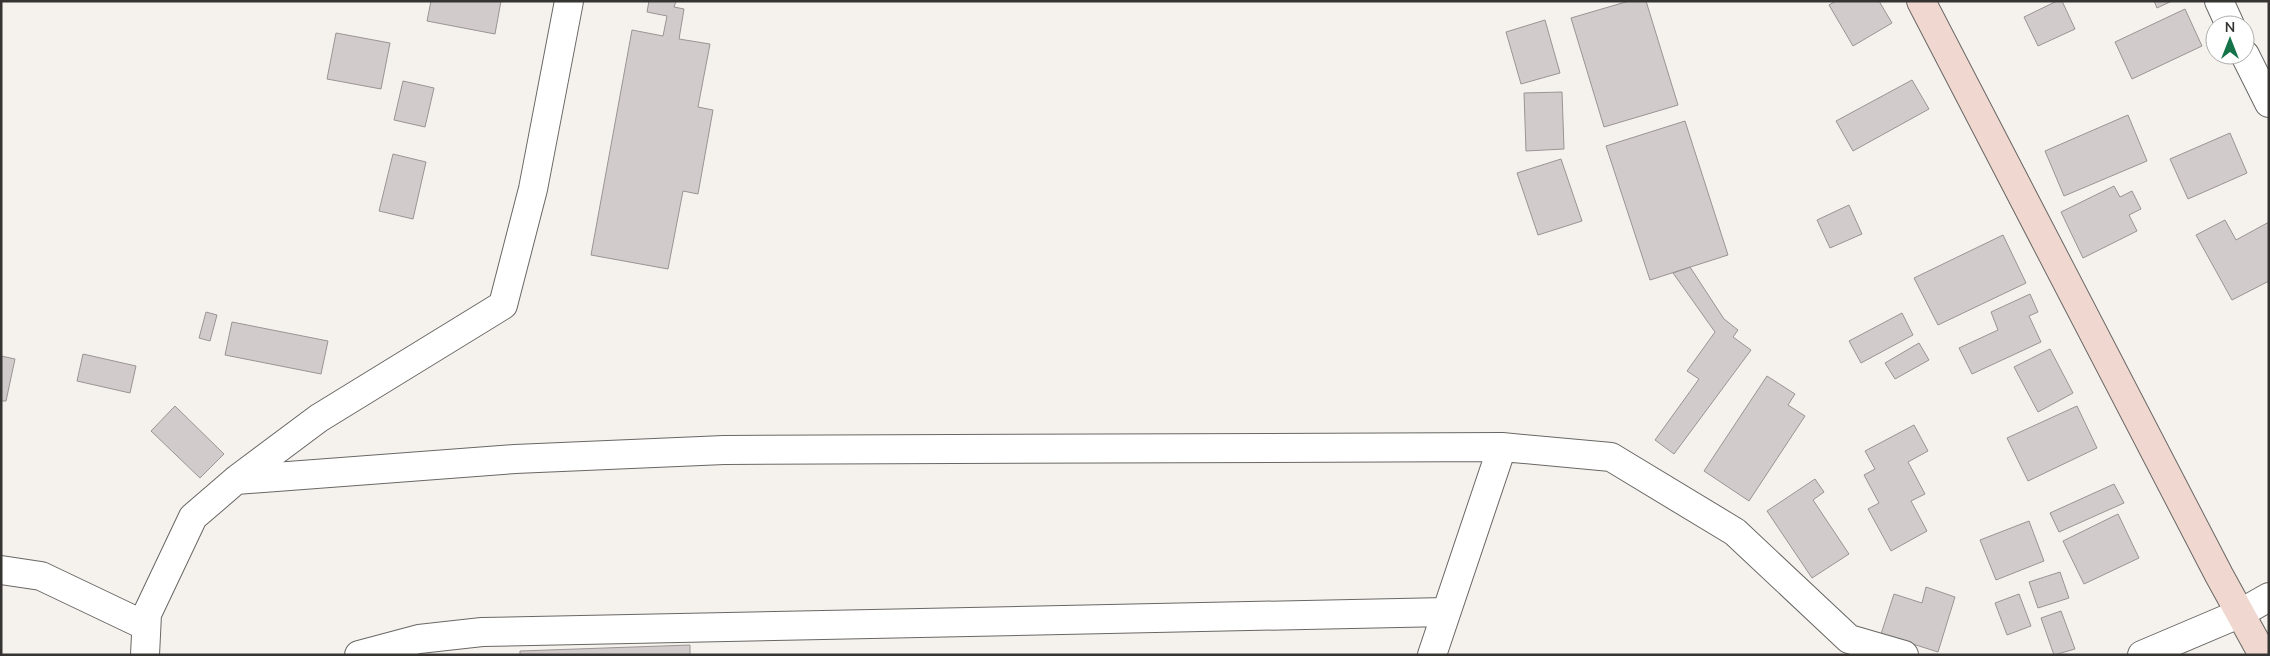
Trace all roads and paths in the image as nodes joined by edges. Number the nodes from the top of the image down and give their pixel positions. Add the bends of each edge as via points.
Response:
1 (569, 1) edge
2 (1921, 1) edge
3 (2219, 1) edge
4 (2225, 15) edge
5 (2250, 65) edge
6 (2269, 103) edge
7 (1502, 447) junction
8 (236, 480) junction
9 (1, 570) edge
10 (2269, 597) edge
11 (1446, 612) junction
12 (2241, 613) junction
13 (146, 626) junction
14 (415, 647) edge
15 (1842, 647) edge
16 (145, 655) edge
17 (359, 655) edge
18 (1432, 655) edge
19 (1904, 655) edge
20 (2142, 655) edge
21 (2263, 655) edge

1 - 8 street via 533,189 503,305 319,418
2 - 12 street
3 - 4 street
5 - 6 street
7 - 8 street via 724,450 515,459
7 - 11 street
7 - 15 street via 1612,457 1735,532
8 - 13 street via 193,518 147,614
9 - 13 street via 41,576
10 - 12 street
11 - 14 street via 482,632
11 - 18 street
12 - 20 street
12 - 21 street
13 - 16 street
14 - 17 street
15 - 19 street

